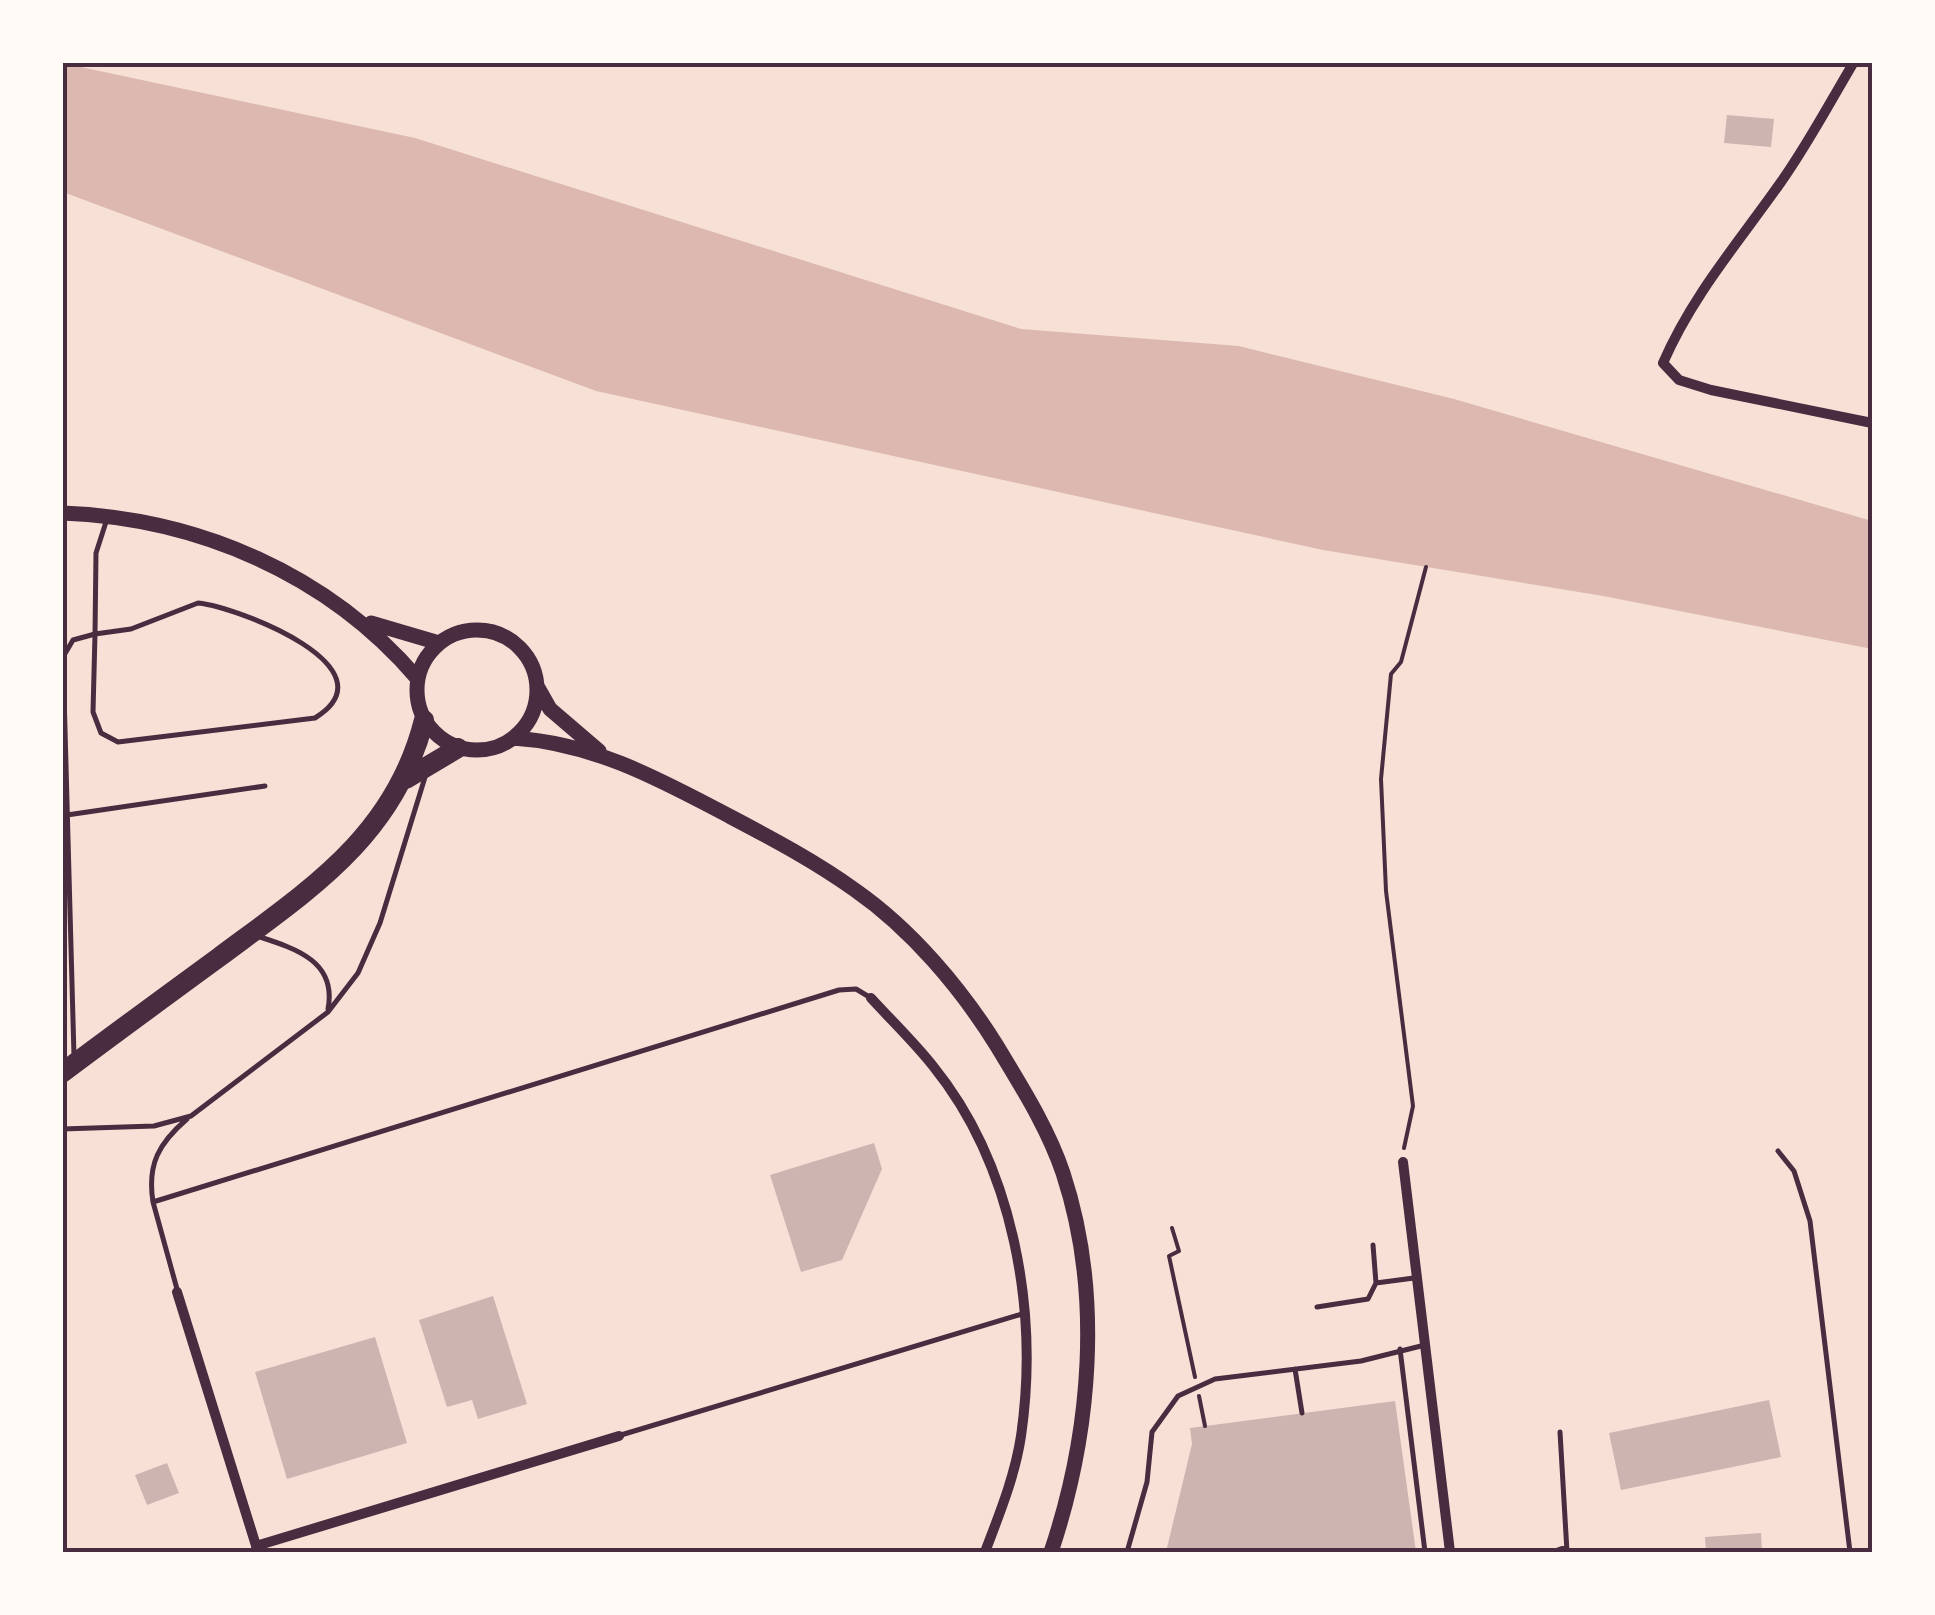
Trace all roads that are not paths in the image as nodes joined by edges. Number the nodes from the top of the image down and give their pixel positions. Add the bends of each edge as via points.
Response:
1 (1854, 62) edge
2 (1872, 424) edge
3 (62, 512) edge
4 (108, 514) junction
5 (364, 621) junction
6 (94, 634) junction
7 (440, 643) junction
8 (418, 678) junction
9 (537, 686) junction
10 (424, 720) junction
11 (513, 738) junction
12 (458, 748) junction
13 (602, 754) junction
14 (430, 763) junction
15 (404, 780) junction
16 (264, 786) dead end
17 (68, 815) junction
18 (250, 934) junction
19 (871, 998) joint
20 (328, 1012) junction
21 (68, 1068) edge
22 (190, 1116) junction
23 (62, 1129) edge
24 (1778, 1151) dead end
25 (1403, 1162) road end
26 (153, 1202) junction
27 (1373, 1245) dead end
28 (1417, 1278) junction
29 (1376, 1282) junction
30 (178, 1292) joint
31 (1317, 1307) dead end
32 (1024, 1313) junction
33 (1425, 1345) junction
34 (1400, 1349) junction
35 (1295, 1369) junction
36 (1302, 1413) dead end
37 (1560, 1432) dead end
38 (619, 1436) joint
39 (257, 1549) edge
40 (1566, 1550) edge
41 (985, 1552) edge
42 (1050, 1552) edge
43 (1128, 1552) edge
44 (1425, 1552) edge
45 (1450, 1552) edge
46 (1552, 1552) edge
47 (1850, 1552) edge

1 - 2 street via 1782,181 1721,259 1663,362 1679,380 1711,390
3 - 4 main road
4 - 5 main road via 245,551
4 - 6 lane via 96,553
5 - 7 main road
5 - 8 main road
6 - 6 lane via 93,712 101,732 118,742 315,718 338,694 324,658 218,605 198,603 131,629
6 - 17 lane via 74,640 64,658
7 - 8 main road
7 - 9 main road via 456,634 492,632 523,652
8 - 10 main road
9 - 11 main road via 527,724
9 - 13 main road via 550,709
10 - 12 main road
10 - 15 highway
11 - 12 main road via 478,750
11 - 13 main road via 554,740
12 - 14 highway
13 - 42 main road via 770,838 857,891 914,940 974,1009 1028,1096 1063,1172 1082,1255 1088,1345 1080,1439
14 - 15 highway
14 - 20 lane via 380,923 358,972
15 - 18 highway via 329,875
16 - 17 lane
17 - 21 lane
18 - 20 lane via 318,963 331,994
18 - 21 highway
19 - 26 lane via 839,990
19 - 32 street via 935,1068 972,1130 1018,1254
20 - 22 lane
22 - 23 lane via 154,1126
22 - 26 lane via 155,1156 149,1178
24 - 47 lane via 1794,1170 1810,1220
25 - 28 street
26 - 30 lane
27 - 29 lane
28 - 29 lane
28 - 33 street
29 - 31 lane via 1368,1299
30 - 39 street
32 - 38 lane
32 - 41 street via 1021,1438
33 - 34 lane
33 - 45 street
34 - 35 lane
34 - 44 lane
35 - 36 lane
35 - 43 lane via 1197,1385 1178,1396 1152,1432
37 - 40 lane
38 - 39 street
40 - 46 lane

